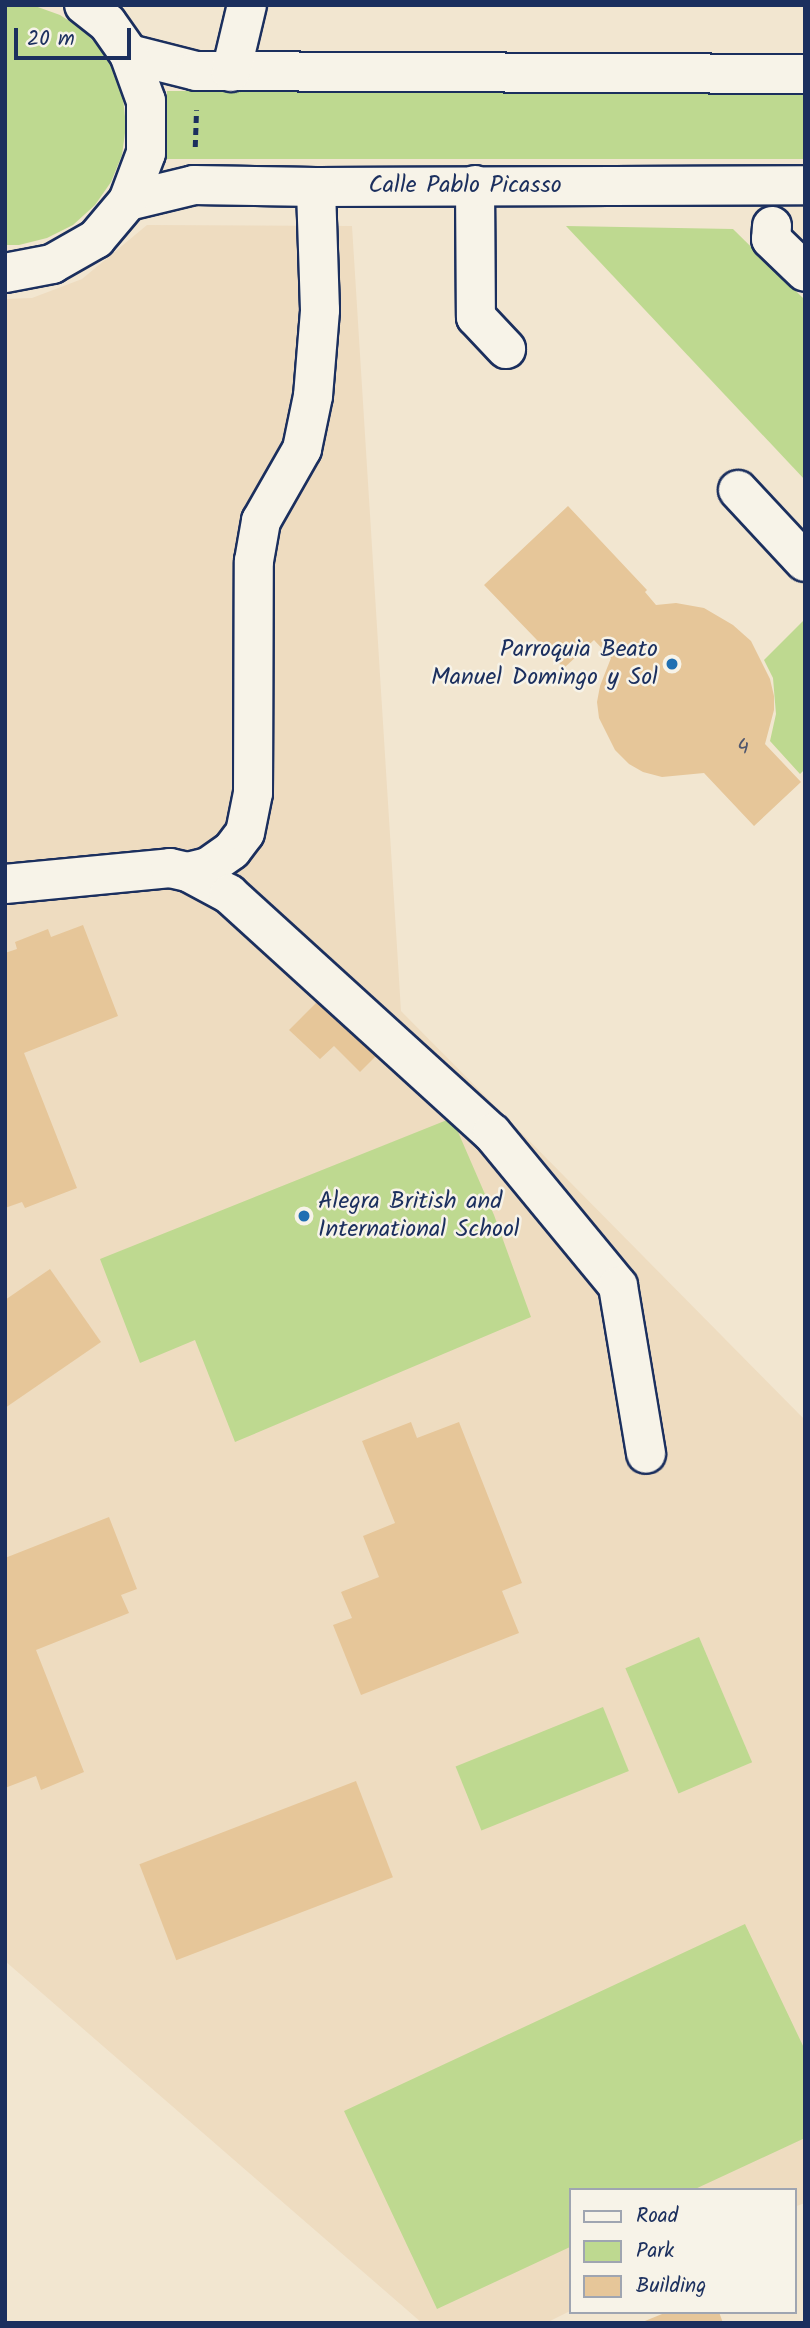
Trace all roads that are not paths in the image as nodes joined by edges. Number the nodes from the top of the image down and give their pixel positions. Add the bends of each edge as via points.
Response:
1 (84, 5) edge
2 (247, 5) edge
3 (129, 54) junction
4 (214, 71) junction
5 (805, 74) edge
6 (475, 185) junction
7 (805, 185) edge
8 (316, 187) junction
9 (128, 201) junction
10 (772, 226) dead end
11 (805, 272) edge
12 (5, 273) edge
13 (506, 349) dead end
14 (738, 490) dead end
15 (805, 562) edge
16 (188, 872) junction
17 (5, 884) edge
18 (646, 1454) dead end

1 - 3 street via 107,23
2 - 4 street
3 - 4 street
3 - 9 street via 146,101 146,152
4 - 5 street
6 - 7 street, Calle Pablo Picasso
6 - 8 street, Calle Pablo Picasso
6 - 13 street via 477,317
8 - 9 street, Calle Pablo Picasso via 194,185
8 - 16 street via 320,310 313,396 302,449 261,521 254,561 253,793 245,833 239,841 208,867
9 - 12 street via 96,239 52,264
10 - 11 street via 771,239
14 - 15 street
16 - 17 street via 170,869
16 - 18 street via 229,894 492,1133 618,1286

